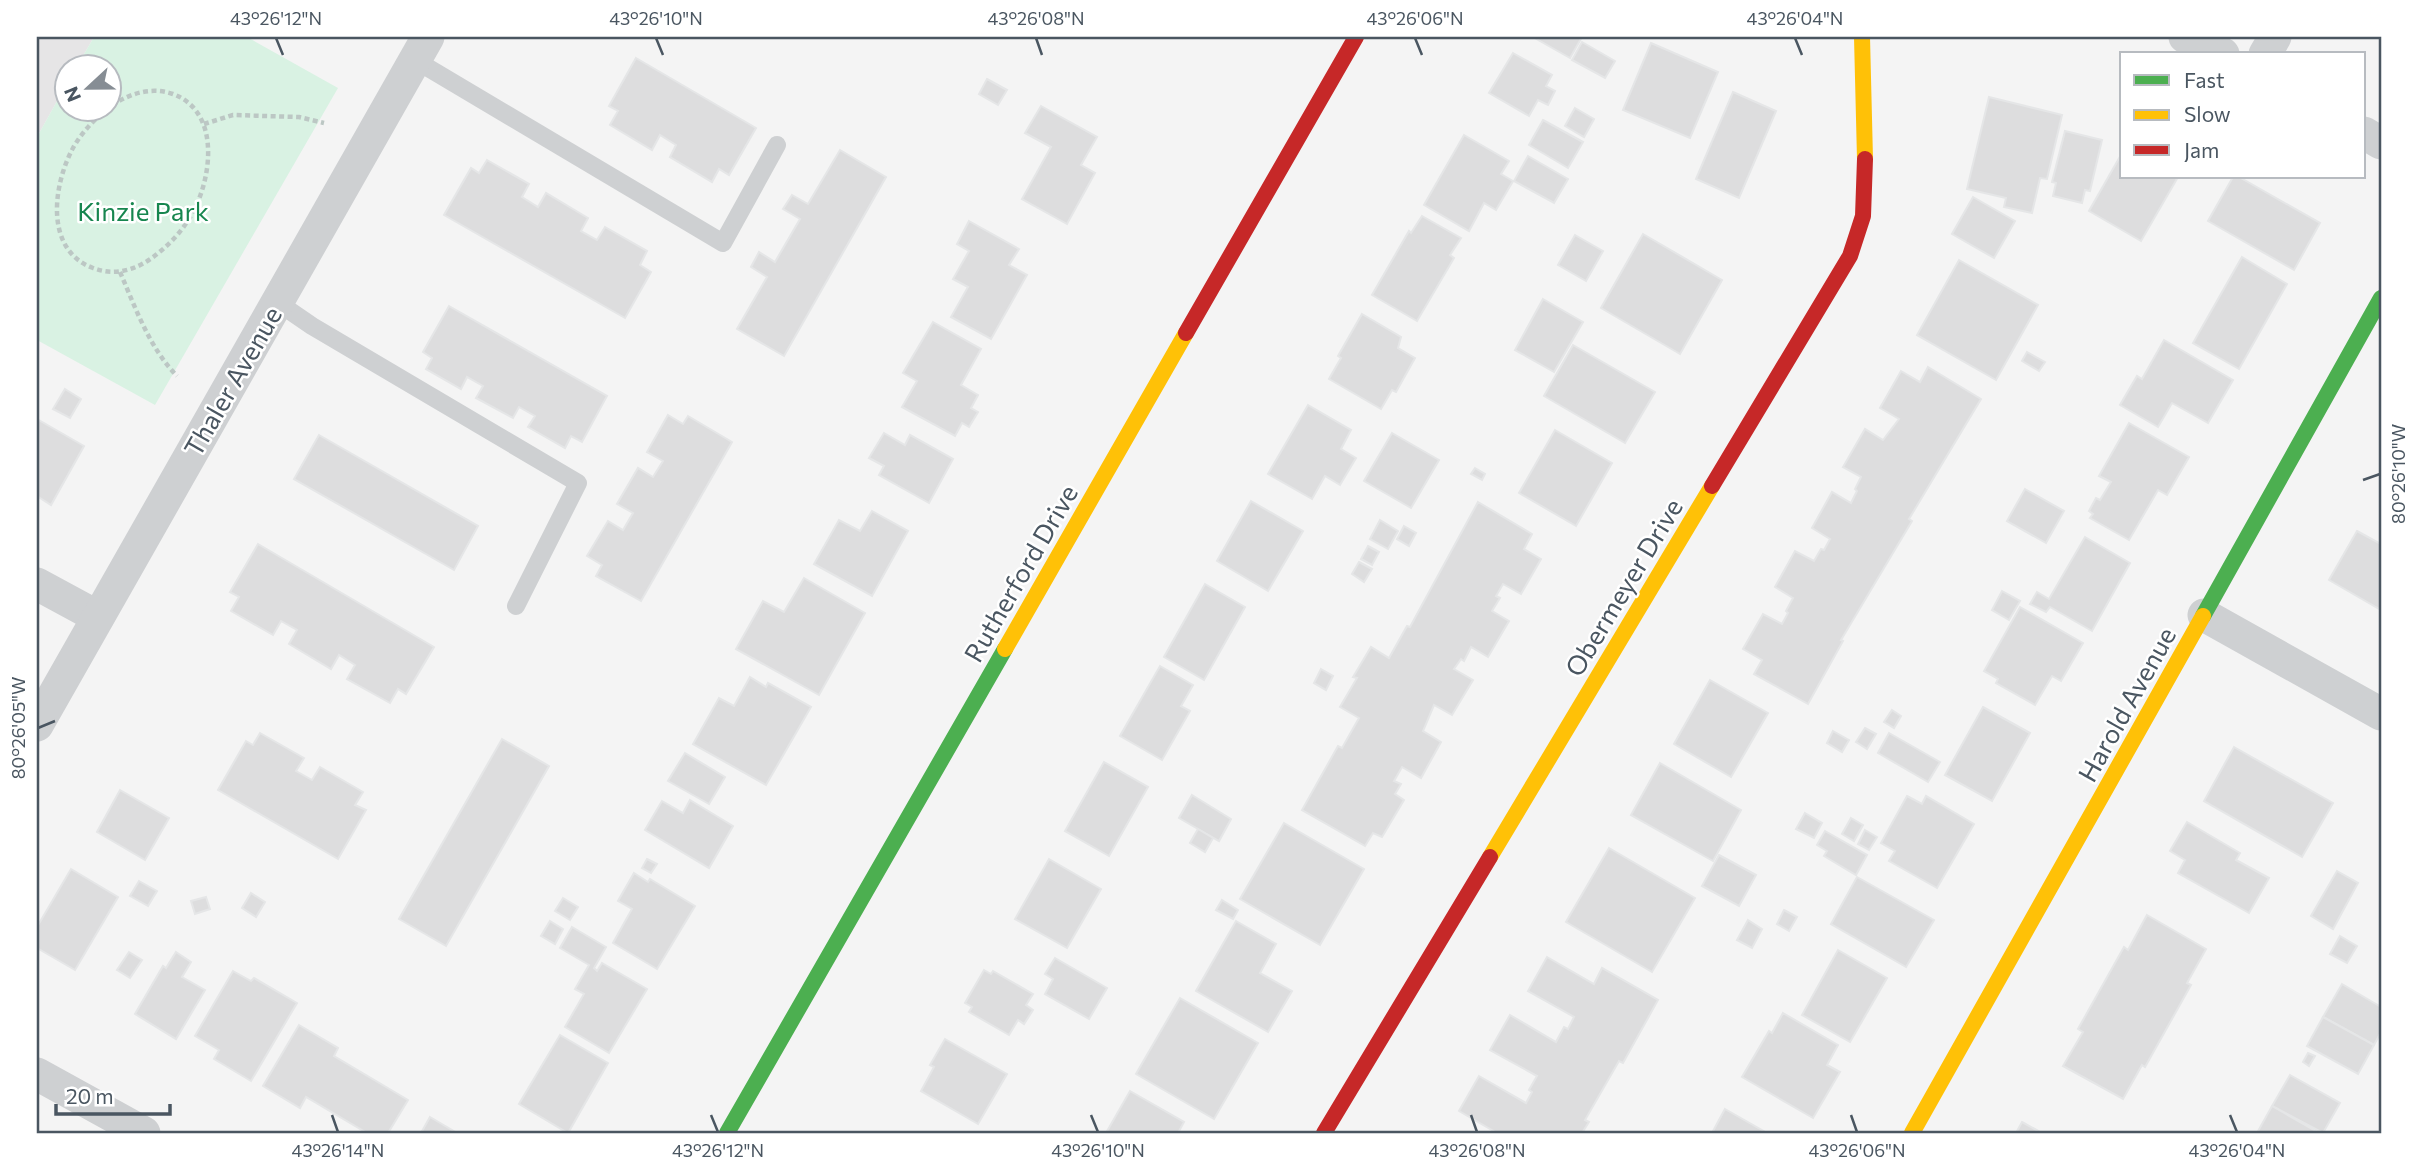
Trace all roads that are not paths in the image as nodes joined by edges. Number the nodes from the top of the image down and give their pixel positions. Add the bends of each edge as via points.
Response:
1 (1356, 37) edge
2 (1862, 37) edge
3 (2185, 37) edge
4 (422, 48) edge
5 (2219, 52) edge
6 (777, 145) dead end
7 (2381, 298) edge
8 (277, 302) junction
9 (37, 584) edge
10 (516, 606) dead end
11 (2204, 615) junction
12 (97, 617) junction
13 (2381, 714) edge
14 (37, 725) edge
15 (37, 1074) edge
16 (144, 1133) edge
17 (727, 1133) edge
18 (1324, 1133) edge
19 (1912, 1133) edge

1 - 17 street, Rutherford Drive
2 - 18 street, Obermeyer Drive via 1863,216 1850,256
3 - 5 street
4 - 6 lane via 723,243
4 - 8 street, Thaler Avenue
7 - 11 street, Harold Avenue
8 - 10 lane via 578,483
8 - 12 street, Thaler Avenue
9 - 12 street
11 - 13 street
11 - 19 street, Harold Avenue
12 - 14 street, Thaler Avenue
15 - 16 street

